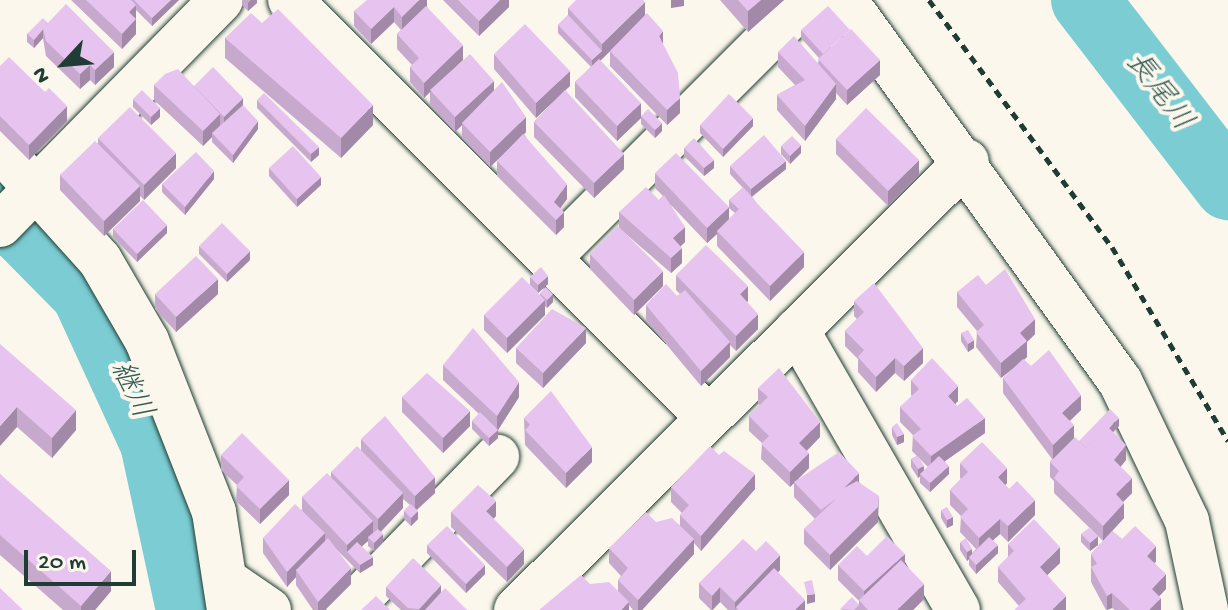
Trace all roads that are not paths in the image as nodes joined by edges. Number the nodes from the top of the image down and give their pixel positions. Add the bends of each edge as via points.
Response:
1 (221, 0) edge
2 (290, 0) edge
3 (807, 0) edge
4 (845, 0) edge
5 (0, 149) edge
6 (967, 161) junction
7 (38, 186) junction
8 (0, 225) edge
9 (551, 256) junction
10 (797, 330) junction
11 (706, 415) junction
12 (497, 457) dead end
13 (230, 597) edge
14 (269, 610) edge
15 (348, 610) edge
16 (516, 610) edge
17 (958, 610) edge
18 (1206, 610) edge

1 - 7 street
2 - 9 street
3 - 9 street
4 - 6 street
5 - 7 street
6 - 10 street
6 - 18 street via 1120,381 1187,521
7 - 8 street
7 - 13 street via 100,260 147,341 214,512
9 - 11 street
10 - 11 street
10 - 17 street
11 - 16 street
12 - 15 street
13 - 14 street

